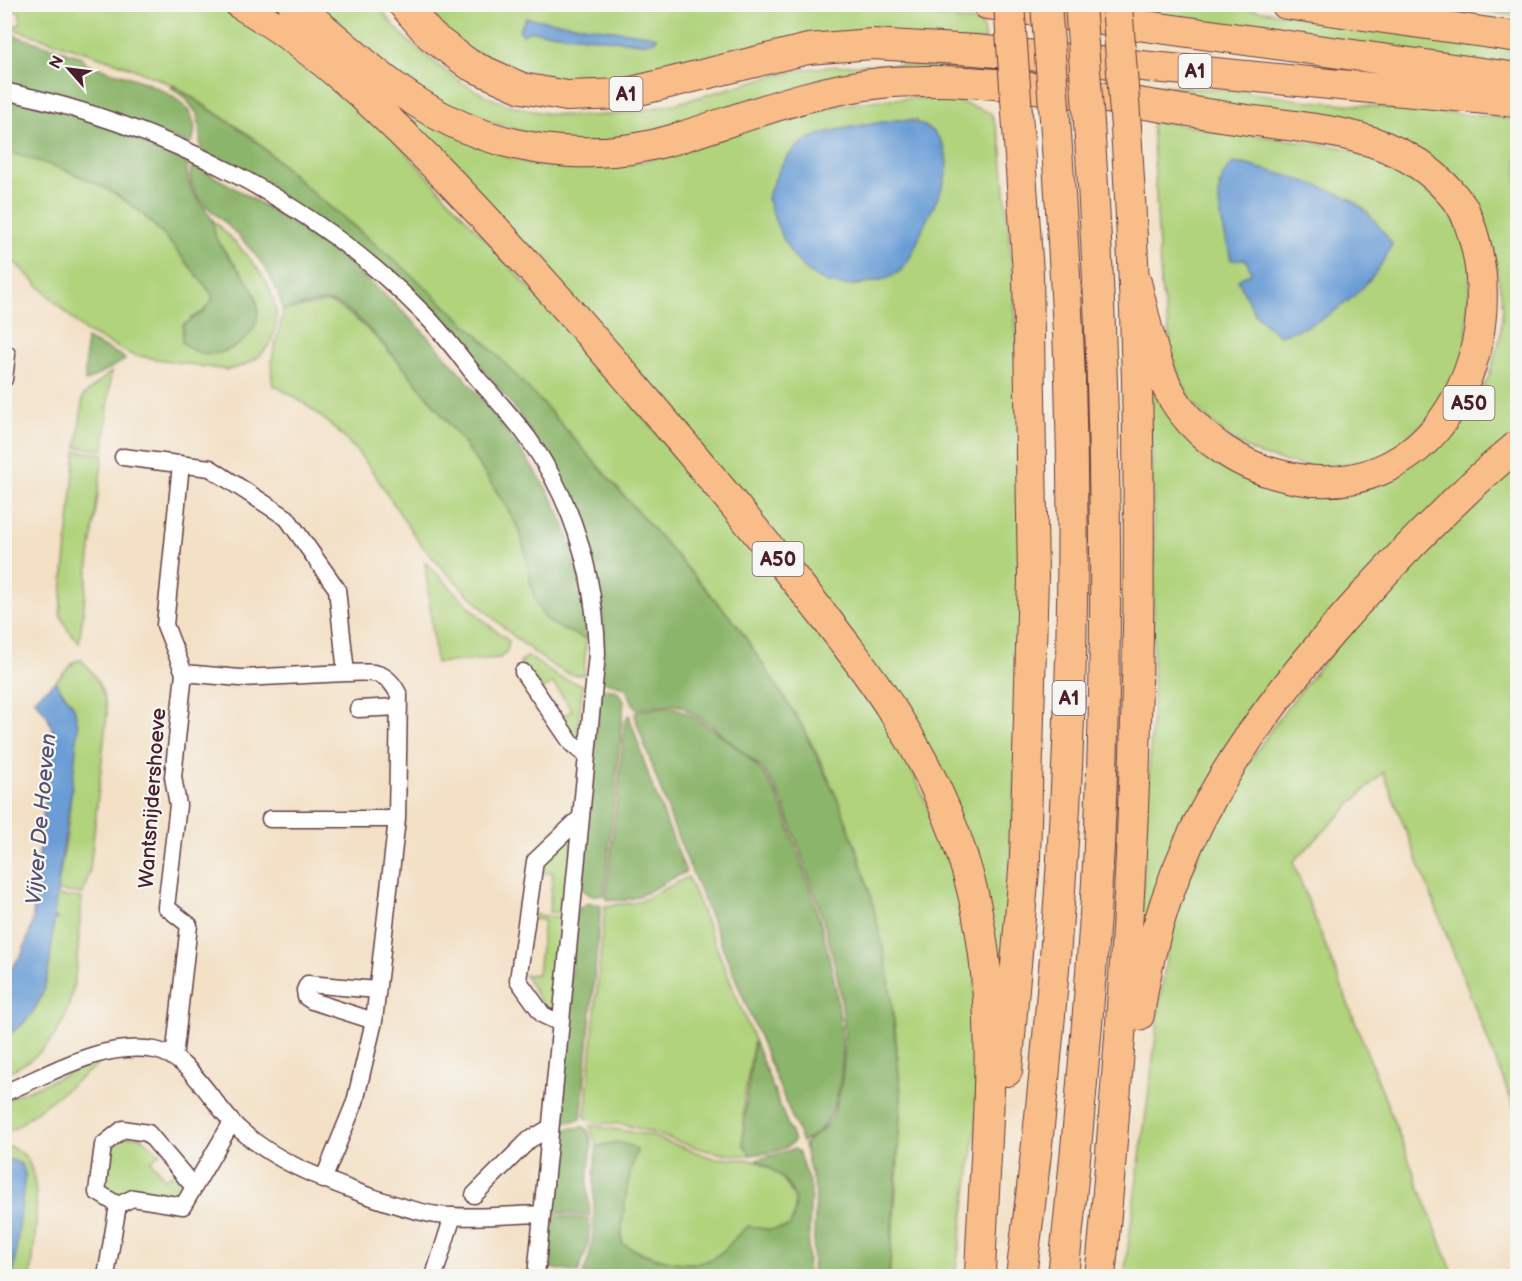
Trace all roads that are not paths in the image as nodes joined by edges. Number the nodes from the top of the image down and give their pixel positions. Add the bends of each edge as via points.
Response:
1 (240, 4) edge
2 (293, 4) edge
3 (403, 4) edge
4 (987, 4) edge
5 (1009, 4) edge
6 (1046, 4) edge
7 (1080, 4) edge
8 (1117, 4) edge
9 (1286, 4) edge
10 (1518, 37) edge
11 (1518, 78) edge
12 (4, 91) edge
13 (1518, 102) edge
14 (1136, 282) junction
15 (7, 354) dead end
16 (4, 379) edge
17 (1518, 445) edge
18 (123, 457) dead end
19 (181, 464) junction
20 (523, 672) dead end
21 (184, 673) junction
22 (346, 673) junction
23 (399, 706) junction
24 (358, 709) dead end
25 (587, 756) junction
26 (581, 817) junction
27 (270, 819) dead end
28 (397, 819) junction
29 (377, 990) junction
30 (374, 1021) junction
31 (560, 1023) junction
32 (174, 1058) junction
33 (4, 1092) edge
34 (232, 1122) junction
35 (550, 1128) junction
36 (323, 1179) junction
37 (194, 1187) junction
38 (474, 1195) dead end
39 (1109, 1199) junction
40 (118, 1205) junction
41 (541, 1214) junction
42 (453, 1216) junction
43 (106, 1276) edge
44 (434, 1276) edge
45 (536, 1276) edge
46 (981, 1276) edge
47 (1021, 1276) edge
48 (1063, 1276) edge
49 (1100, 1276) edge

1 - 46 highway, A50 via 308,48 345,79 490,223 741,513 854,654 915,744 937,787 964,861 983,946 989,1064
2 - 14 highway, A50 via 388,82 440,117 475,133 559,152 597,152 669,141 811,96 850,87 919,81 1035,90 1314,130 1377,143 1425,167 1452,193 1468,216 1485,244 1497,321 1490,358 1474,395 1436,442 1400,466 1375,475 1321,483 1260,470 1236,459 1199,430 1180,409 1162,375
3 - 13 highway, A1 via 431,36 470,65 522,88 567,96 623,94 808,49 872,44 975,50
4 - 11 highway
5 - 46 highway, A1, bridge via 1031,350 1031,695 1025,858 1003,1118
6 - 47 highway, A1, bridge via 1070,382 1072,611 1053,987
7 - 48 highway, A1, bridge via 1104,397 1106,555 1095,919
8 - 14 highway, bridge
9 - 10 highway
12 - 25 street via 62,103 124,124 239,177 328,233 427,317 528,438 572,516 580,538 596,627
14 - 39 highway via 1138,715 1133,861
15 - 16 street
17 - 39 highway via 1403,552 1318,646 1264,714 1210,797 1166,898 1151,950
18 - 19 street
19 - 21 street via 165,625
19 - 22 street via 210,468 291,523 337,589
20 - 25 street via 572,744
21 - 22 street via 240,678
21 - 32 street, Wantsnijdershoeve via 173,777 178,805 166,907 189,925
22 - 23 street via 371,672 391,679 399,695
23 - 24 street
23 - 28 street
25 - 26 street
26 - 31 street
26 - 31 street via 535,861 518,980 543,1015
27 - 28 street
28 - 29 street
29 - 30 street
29 - 30 street via 308,984 304,990 312,1001
30 - 36 street via 355,1102
31 - 35 street
32 - 33 street via 156,1050 107,1050
32 - 34 street
34 - 36 street via 286,1163
34 - 37 street
35 - 38 street via 529,1140
35 - 41 street
36 - 42 street via 400,1207
37 - 40 street via 183,1206 133,1198
37 - 40 street via 148,1133 123,1129 103,1145 97,1192
39 - 49 highway
40 - 43 street
41 - 42 street
41 - 45 street
42 - 44 street

